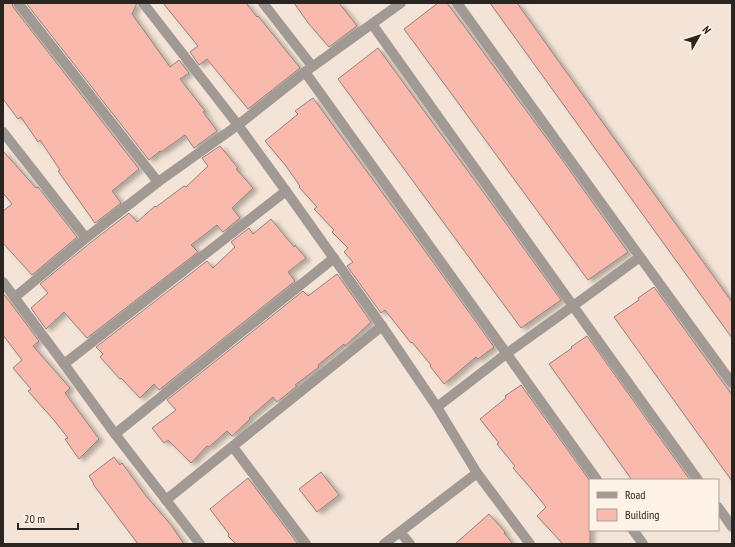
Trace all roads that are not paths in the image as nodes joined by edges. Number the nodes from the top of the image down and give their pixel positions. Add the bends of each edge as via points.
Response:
1 (18, 3) edge
2 (143, 3) edge
3 (263, 3) edge
4 (400, 3) edge
5 (457, 3) edge
6 (372, 24) junction
7 (308, 69) junction
8 (238, 125) junction
9 (3, 132) edge
10 (158, 182) junction
11 (286, 191) junction
12 (86, 238) junction
13 (640, 257) junction
14 (334, 258) junction
15 (3, 282) edge
16 (15, 297) junction
17 (573, 306) junction
18 (382, 326) junction
19 (506, 354) junction
20 (64, 364) junction
21 (732, 383) edge
22 (437, 407) junction
23 (115, 434) junction
24 (233, 447) junction
25 (477, 473) junction
26 (596, 479) edge
27 (697, 479) edge
28 (166, 500) junction
29 (719, 508) edge
30 (732, 527) edge
31 (634, 531) edge
32 (400, 532) junction
33 (200, 544) edge
34 (306, 544) edge
35 (384, 544) edge
36 (410, 544) edge
37 (530, 544) edge
38 (643, 544) edge

1 - 10 street
2 - 8 street
3 - 7 street
4 - 6 street
5 - 13 street
6 - 7 street
6 - 17 street
7 - 8 street
7 - 19 street
8 - 10 street
8 - 11 street
9 - 12 street
10 - 12 street
11 - 14 street
11 - 20 street
12 - 16 street
13 - 17 street
13 - 21 street
14 - 18 street
14 - 23 street
15 - 16 street
16 - 20 street
17 - 19 street
17 - 27 street
18 - 22 street
18 - 24 street
19 - 22 street
19 - 26 street
20 - 23 street
22 - 25 street
23 - 28 street
24 - 28 street
24 - 34 street
25 - 32 street
25 - 37 street
28 - 33 street
29 - 30 street
31 - 38 street
32 - 35 street
32 - 36 street

